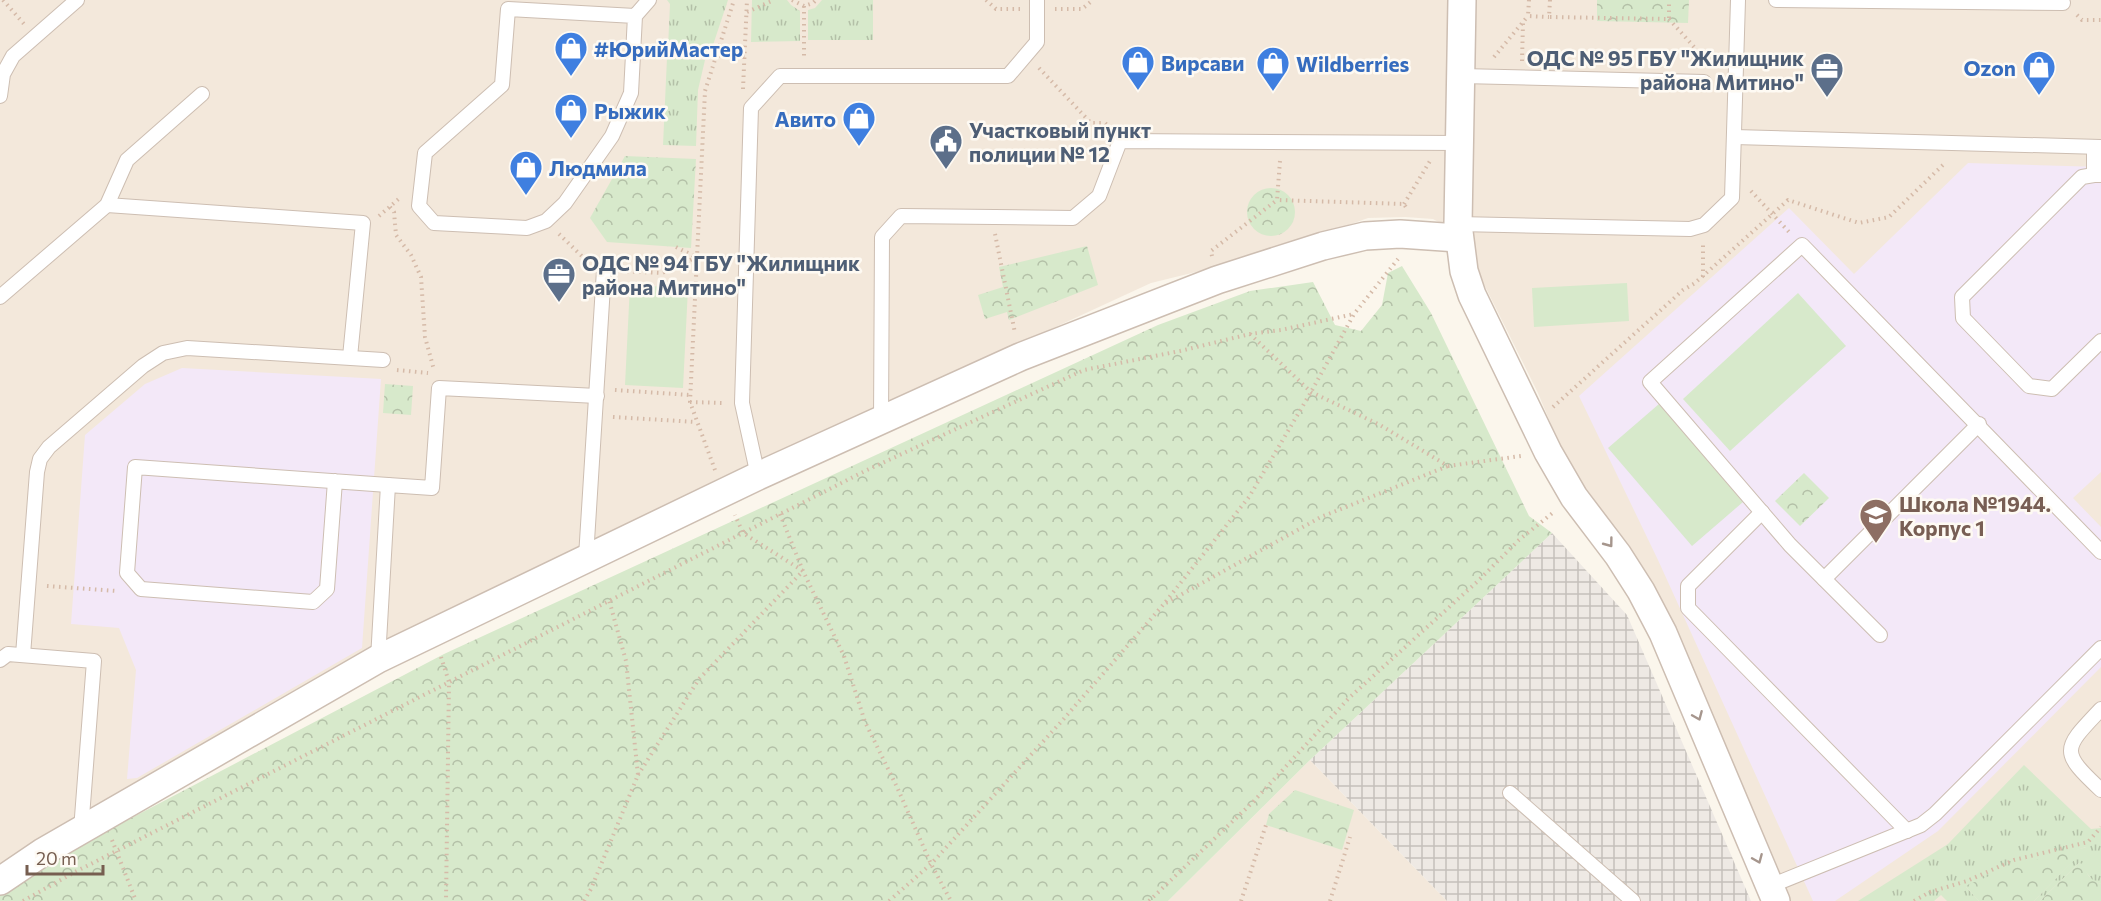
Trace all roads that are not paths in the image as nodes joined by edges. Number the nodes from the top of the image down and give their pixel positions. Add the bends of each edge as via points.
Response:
1 (77, 0) edge
2 (649, 0) edge
3 (1462, 0) edge
4 (1738, 0) edge
5 (1776, 0) edge
6 (2064, 3) road end
7 (1037, 5) edge
8 (635, 16) junction
9 (1469, 76) junction
10 (1704, 82) dead end
11 (202, 94) dead end
12 (0, 96) edge
13 (1734, 137) junction
14 (1451, 143) junction
15 (2098, 147) edge
16 (2098, 175) edge
17 (107, 205) junction
18 (1458, 231) junction
19 (604, 270) road end
20 (0, 297) edge
21 (2101, 341) edge
22 (350, 357) junction
23 (382, 360) road end
24 (597, 396) junction
25 (881, 420) junction
26 (1979, 424) junction
27 (758, 476) junction
28 (335, 481) junction
29 (388, 485) junction
30 (1762, 512) junction
31 (2101, 552) edge
32 (586, 557) junction
33 (1824, 579) junction
34 (1880, 635) dead end
35 (2101, 648) edge
36 (23, 655) junction
37 (378, 659) junction
38 (0, 660) edge
39 (2101, 709) edge
40 (2101, 790) edge
41 (1510, 793) dead end
42 (91, 824) junction
43 (1907, 831) junction
44 (0, 881) edge
45 (1773, 894) edge
46 (1633, 901) edge

1 - 12 lane via 13,56 3,74
2 - 8 lane
3 - 9 street
4 - 13 lane
5 - 6 lane
7 - 27 lane via 1037,42 1008,76 780,76 751,108 742,403
8 - 8 lane via 631,93 612,136 565,203 546,221 526,228 434,223 419,206 425,153 502,85 508,9
9 - 10 lane
9 - 14 street
11 - 17 lane via 127,160
13 - 15 lane
13 - 18 lane via 1732,198 1704,225 1690,229
14 - 18 street
14 - 25 lane via 1120,141 1099,196 1073,218 901,216 882,237
15 - 16 lane
16 - 21 lane via 2082,177 1962,297 1963,318 2029,386 2052,389
17 - 20 lane
17 - 22 lane via 363,223
18 - 25 street via 1365,236 1217,280 1020,357
18 -> 45 street via 1472,295 1548,452 1574,497 1635,582 1663,633
19 - 24 lane
22 - 23 lane
22 - 36 lane via 187,348 163,352 49,447 37,472
24 - 29 lane via 439,388 432,488
24 - 32 lane
25 - 27 street
26 - 30 lane via 1802,245 1650,382
26 - 31 lane
26 - 33 lane
27 - 32 street
28 - 28 lane via 135,467 127,573 141,589 313,602 327,589
28 - 29 lane
29 - 37 lane
30 - 33 lane
30 - 43 lane via 1688,586 1688,608
32 - 37 street
33 - 34 lane
35 - 43 lane via 1935,814
36 - 38 lane via 8,654
36 - 42 lane via 94,661
37 - 42 street
39 - 40 lane via 2074,738 2070,749 2079,770
41 - 46 lane
42 - 44 street
43 - 45 lane

